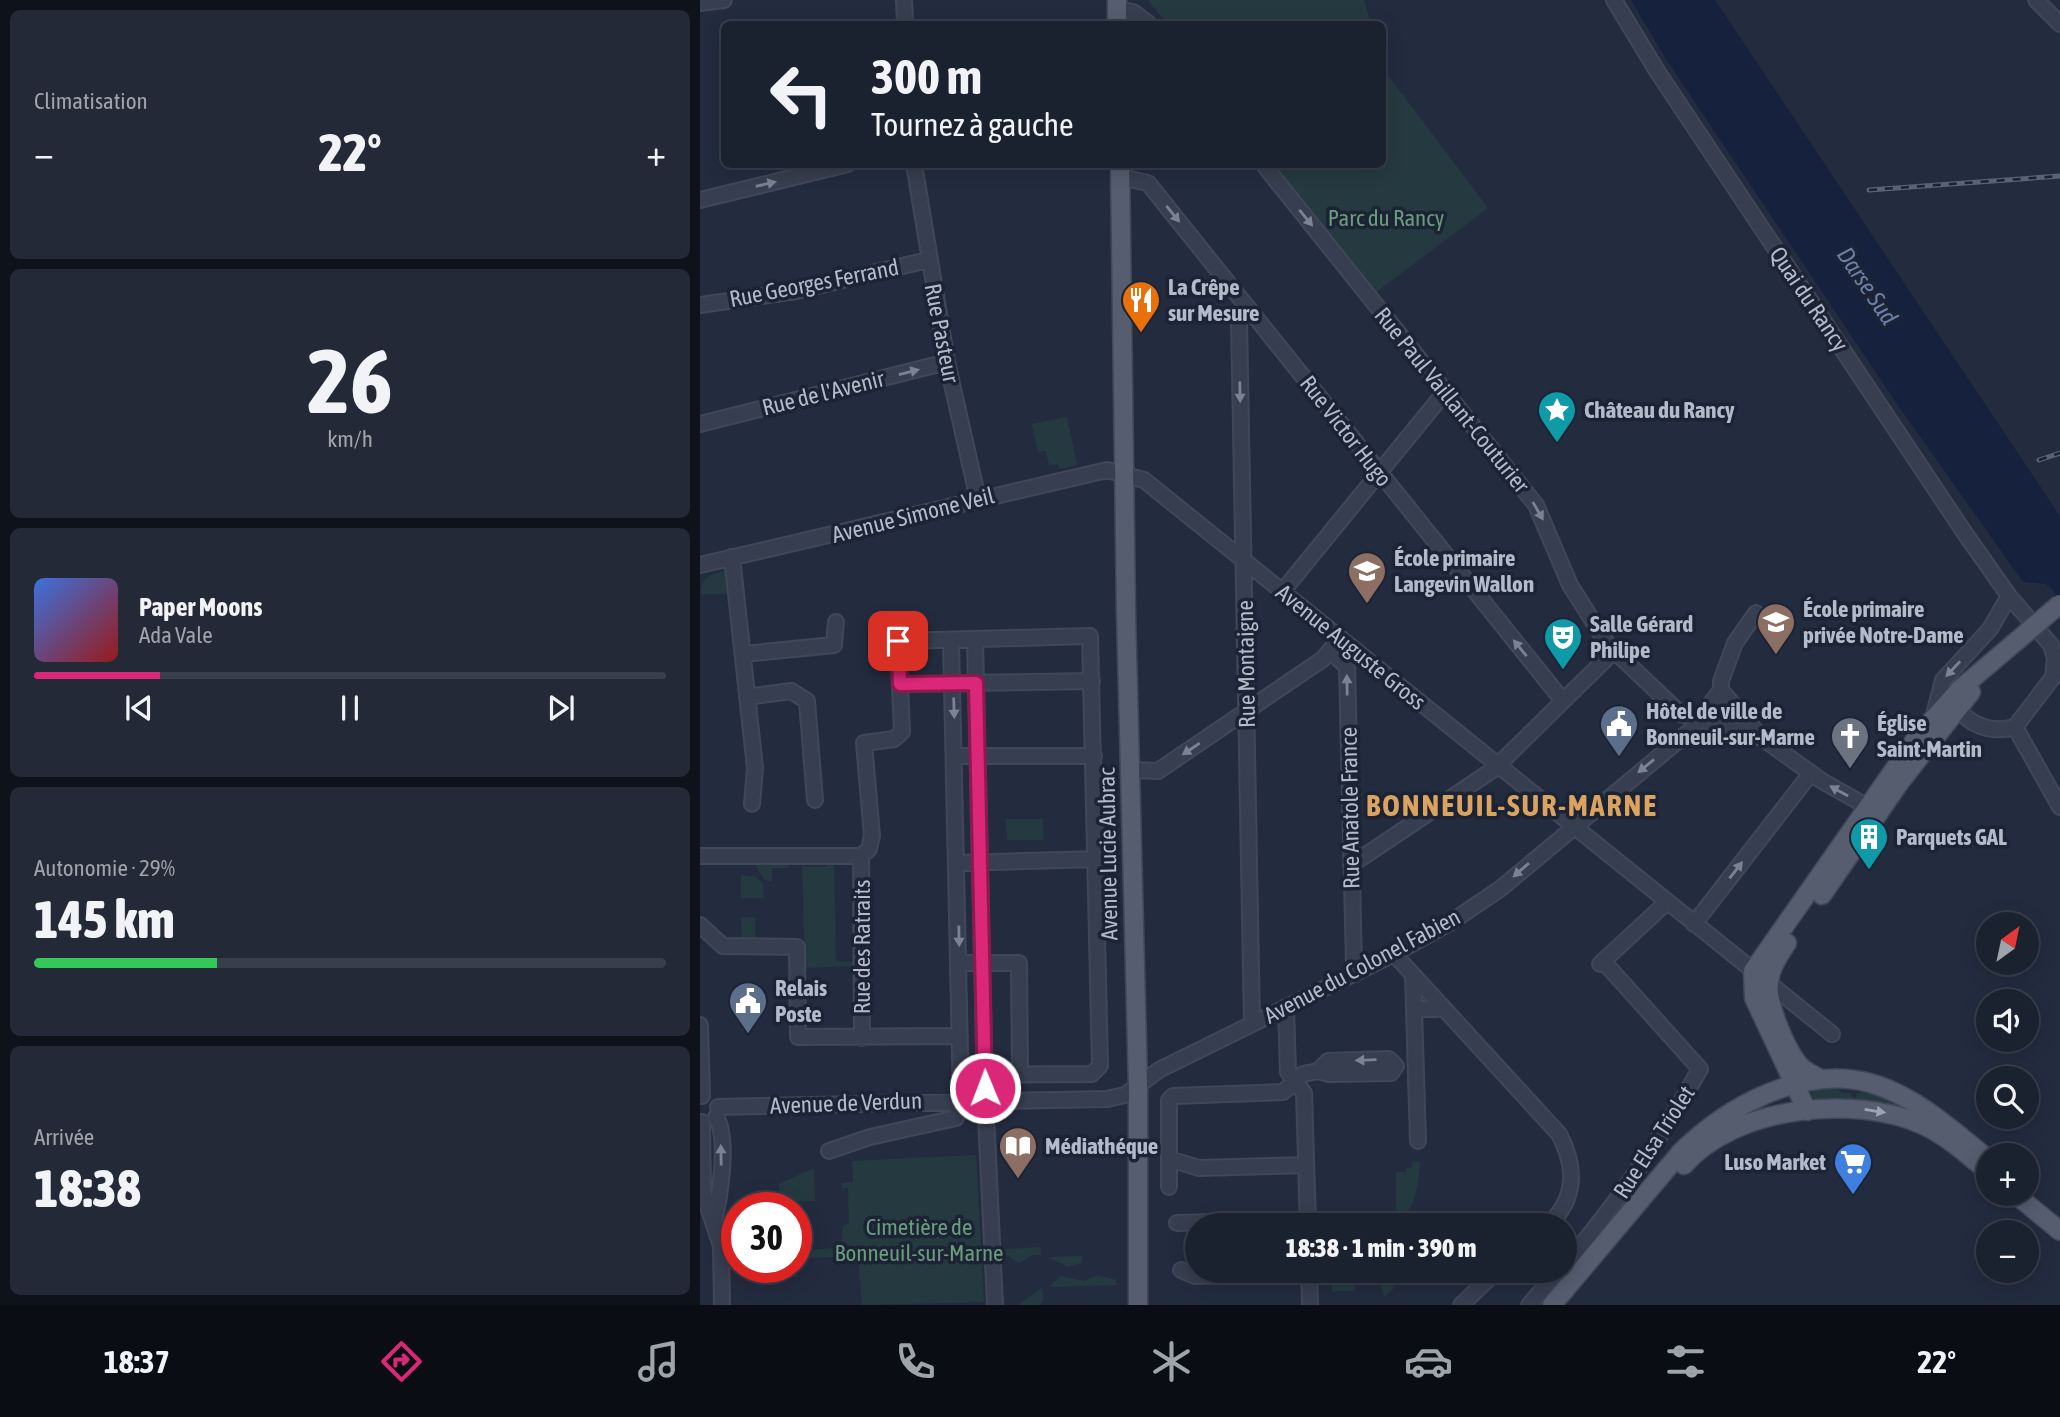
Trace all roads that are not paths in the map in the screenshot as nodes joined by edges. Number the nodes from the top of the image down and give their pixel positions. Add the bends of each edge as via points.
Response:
1 (724, 0) edge
2 (904, 0) edge
3 (1614, 0) edge
4 (2036, 0) edge
5 (700, 3) edge
6 (1117, 11) edge
7 (905, 21) edge
8 (1145, 21) edge
9 (2060, 24) edge
10 (832, 168) edge
11 (915, 168) edge
12 (1266, 168) edge
13 (1120, 171) edge
14 (700, 200) edge
15 (928, 260) junction
16 (700, 305) edge
17 (1247, 307) junction
18 (947, 362) junction
19 (1445, 392) junction
20 (700, 424) edge
21 (1379, 472) junction
22 (1125, 473) junction
23 (978, 499) junction
24 (732, 557) junction
25 (1244, 560) junction
26 (700, 565) edge
27 (1282, 592) junction
28 (2009, 596) junction
29 (2060, 604) edge
30 (1756, 613) dead end
31 (836, 622) dead end
32 (1340, 638) junction
33 (951, 640) junction
34 (975, 640) junction
35 (1330, 651) junction
36 (1614, 651) junction
37 (743, 654) junction
38 (1092, 681) junction
39 (953, 683) junction
40 (976, 683) junction
41 (900, 684) junction
42 (1966, 689) junction
43 (1721, 690) junction
44 (747, 697) junction
45 (1563, 701) junction
46 (1958, 709) junction
47 (1246, 712) junction
48 (1697, 721) junction
49 (1938, 724) junction
50 (1980, 726) junction
51 (2015, 727) junction
52 (1762, 737) junction
53 (956, 756) junction
54 (978, 756) junction
55 (1094, 756) junction
56 (1499, 765) junction
57 (1131, 770) junction
58 (1811, 773) junction
59 (815, 800) dead end
60 (752, 804) dead end
61 (2060, 807) edge
62 (1873, 811) junction
63 (1573, 826) junction
64 (700, 856) edge
65 (861, 856) junction
66 (1096, 859) junction
67 (980, 862) junction
68 (958, 863) junction
69 (1352, 865) junction
70 (1667, 902) junction
71 (1694, 924) junction
72 (700, 925) edge
73 (1394, 954) junction
74 (959, 963) junction
75 (982, 963) junction
76 (1753, 971) junction
77 (1358, 972) junction
78 (1413, 976) junction
79 (1769, 983) junction
80 (1441, 1006) junction
81 (1286, 1007) junction
82 (1414, 1009) junction
83 (1266, 1017) junction
84 (1252, 1024) junction
85 (700, 1025) edge
86 (1832, 1034) dead end
87 (960, 1036) junction
88 (862, 1038) junction
89 (1287, 1041) junction
90 (1776, 1049) junction
91 (1318, 1071) dead end
92 (1020, 1074) junction
93 (961, 1075) junction
94 (985, 1075) junction
95 (1295, 1081) junction
96 (1138, 1086) junction
97 (1804, 1087) junction
98 (1764, 1094) junction
99 (701, 1097) edge
100 (961, 1101) junction
101 (986, 1102) junction
102 (709, 1117) edge
103 (1418, 1141) dead end
104 (1976, 1150) edge
105 (829, 1151) dead end
106 (1169, 1159) junction
107 (1976, 1163) edge
108 (1306, 1165) junction
109 (1169, 1187) dead end
110 (2039, 1199) edge
111 (2030, 1206) edge
112 (1308, 1213) edge
113 (1557, 1213) edge
114 (2060, 1216) edge
115 (707, 1221) edge
116 (1177, 1223) dead end
117 (1185, 1223) edge
118 (2060, 1231) edge
119 (1140, 1234) junction
120 (1577, 1250) edge
121 (1181, 1270) dead end
122 (1185, 1272) edge
123 (1309, 1283) edge
124 (1485, 1283) edge
125 (1548, 1283) edge
126 (722, 1305) edge
127 (995, 1305) edge
128 (1138, 1305) edge
129 (1145, 1305) edge
130 (1310, 1305) edge
131 (1461, 1305) edge
132 (1529, 1305) edge
133 (1552, 1305) edge
134 (1567, 1305) edge

1 - 5 street
2 - 7 street
3 - 28 street, Quai du Rancy
4 - 9 street
6 - 8 street via 1133,12
14 -> 10 street
11 - 15 street, Rue Pasteur
12 -> 19 street, Rue Paul Vaillant-Couturier
13 -> 17 street, Rue Victor Hugo via 1148,183
13 - 22 main road, Avenue Lucie Aubrac
15 - 16 street, Rue Georges Ferrand via 796,291
15 - 18 street, Rue Pasteur
17 - 21 street, Rue Victor Hugo
17 -> 25 street, Rue Montaigne via 1239,320
20 -> 18 street, Rue de l'Avenir
18 - 23 street, Rue Pasteur
19 - 21 street
19 -> 36 street, Rue Paul Vaillant-Couturier via 1536,505 1578,601
21 - 27 street
45 -> 21 street, Rue Victor Hugo
22 - 23 street, Avenue Simone Veil via 1107,470
22 - 25 street, Avenue Auguste Gross via 1144,480
22 - 57 main road, Avenue Lucie Aubrac
23 - 24 street, Avenue Simone Veil
24 - 26 street, Avenue Simone Veil
24 - 37 street
25 - 27 street, Avenue Auguste Gross
25 - 47 street, Rue Montaigne
27 - 32 street, Avenue Auguste Gross
28 -> 49 street via 1990,629 1943,680
28 - 51 street, Quai du Rancy via 2051,645 2055,658 2053,677
29 - 42 main road, bridge
30 - 43 street via 1735,643
31 - 37 street via 834,645
32 - 35 street
32 - 56 street, Avenue Auguste Gross
33 - 34 street
33 - 39 street
33 - 41 street via 898,641
34 - 38 street via 1090,636
34 - 40 street
35 - 47 street
69 -> 35 street, Rue Anatole France via 1347,667
36 - 45 street
36 - 48 street, Rue Paul Vaillant-Couturier via 1675,710
37 - 44 street
38 - 40 street
38 - 55 street
39 - 40 street
39 - 41 street
39 -> 53 street
40 - 54 street
41 - 65 street, Rue des Ratraits via 902,732 894,739 864,743 872,836 869,849
42 - 46 main road
42 - 49 main road
42 - 50 street
43 - 48 street, Avenue du Colonel Fabien
43 - 52 street
44 - 59 street via 791,691 807,701
44 - 60 street via 755,768
45 - 56 street
46 - 49 main road
46 - 50 street
47 -> 57 street via 1158,771
47 - 84 street, Rue Montaigne
48 - 52 street, Rue Paul Vaillant-Couturier
48 -> 63 street, Avenue du Colonel Fabien
49 - 50 street
49 - 62 main road
50 - 51 street via 2001,731
51 - 61 street
52 - 58 street
53 - 54 street
53 - 68 street
54 - 55 street
54 - 67 street
55 - 66 street
56 - 63 street, Avenue Auguste Gross
56 - 69 street
57 - 96 main road, Avenue Lucie Aubrac
62 -> 58 street
71 -> 58 street
62 - 76 main road
62 - 79 main road via 1779,955
63 - 70 street, Avenue Auguste Gross
63 -> 73 street, Avenue du Colonel Fabien via 1500,889
64 - 65 street
65 - 88 street, Rue des Ratraits
66 - 67 street
66 - 92 street via 1100,1066 1092,1074
67 - 68 street
67 - 75 street
68 -> 74 street
69 - 77 street, Rue Anatole France via 1354,965
70 - 71 street, Avenue Auguste Gross
70 - 120 street, Rue Elsa Triolet via 1601,963 1700,1069 1657,1144
71 - 76 street, Avenue Auguste Gross
72 - 88 street via 723,946 797,947 799,1037
73 - 77 street, Avenue du Colonel Fabien
73 - 78 street
74 - 75 street
74 - 87 street
75 - 92 street via 1019,963
75 - 94 street
76 - 79 street, Avenue Auguste Gross
76 - 90 main road via 1754,998
77 - 81 street, Avenue du Colonel Fabien
78 - 80 street
78 - 82 street
79 - 86 street, Avenue Auguste Gross
79 - 97 main road via 1774,1017
80 - 82 street
80 - 113 street via 1559,1134 1573,1167 1569,1196
81 - 83 street, Avenue du Colonel Fabien
81 - 89 street
82 - 103 street
83 - 84 street, Avenue du Colonel Fabien
83 - 89 street
84 - 96 street, Avenue du Colonel Fabien via 1158,1070
85 - 99 street
87 - 88 street
87 - 93 street
89 - 95 street via 1288,1072
90 - 97 main road
90 - 98 main road via 1773,1075
91 - 95 street
92 - 94 street
93 - 94 street
93 - 100 street
94 - 101 street
95 - 106 street via 1283,1092 1172,1096
95 - 108 street via 1304,1093
96 - 101 street, Avenue de Verdun via 1107,1099
96 - 119 main road, Avenue Lucie Aubrac
97 - 98 main road
97 - 104 main road via 1871,1083 1940,1121
97 -> 107 main road via 1841,1108 1893,1114 1933,1131
97 - 134 main road via 1688,1161
98 - 133 main road via 1711,1125 1681,1152
99 - 102 street via 714,1100
100 - 101 street, Avenue de Verdun
100 - 102 street, Avenue de Verdun
100 - 105 street via 956,1118
101 - 127 street
102 - 115 street via 703,1192
106 - 108 street via 1199,1168
106 - 109 street
108 - 112 street
110 - 114 main road
111 - 118 main road
115 - 126 street via 721,1246
116 - 117 street
119 - 128 main road, Avenue Lucie Aubrac
119 - 129 main road, Avenue Lucie Aubrac
121 - 122 street
123 - 130 street
124 - 131 street
125 - 132 street

